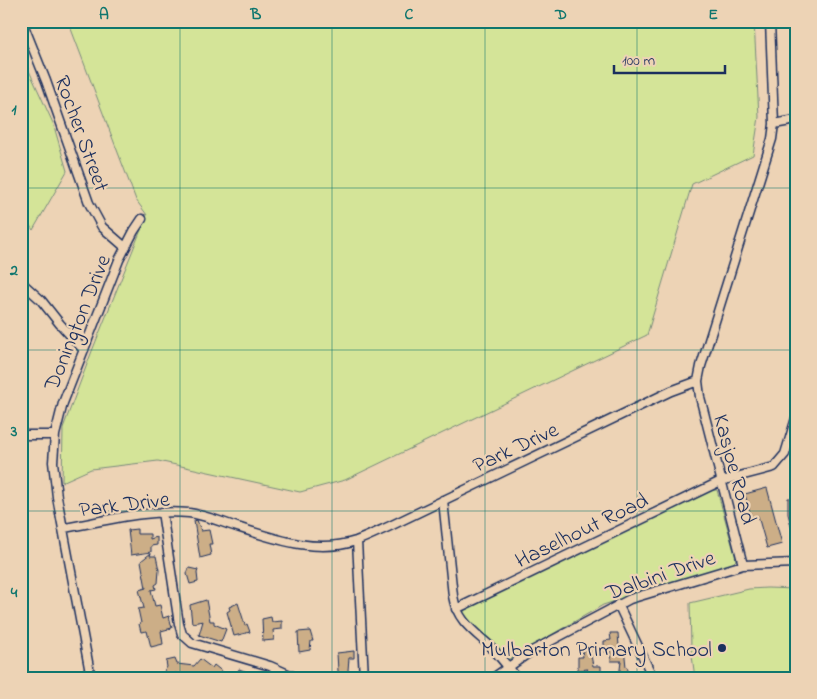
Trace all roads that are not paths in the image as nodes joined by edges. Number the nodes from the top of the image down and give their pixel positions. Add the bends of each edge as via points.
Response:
1 (22, 21) edge
2 (770, 21) edge
3 (796, 120) edge
4 (774, 124) junction
5 (142, 219) dead end
6 (125, 247) junction
7 (21, 282) edge
8 (84, 350) junction
9 (698, 381) junction
10 (796, 418) edge
11 (21, 435) edge
12 (55, 435) junction
13 (721, 481) junction
14 (443, 500) junction
15 (162, 512) junction
16 (64, 528) junction
17 (357, 540) junction
18 (796, 563) edge
19 (743, 564) junction
20 (618, 604) junction
21 (456, 609) junction
22 (508, 666) junction
23 (91, 678) edge
24 (297, 678) edge
25 (364, 678) edge
26 (493, 678) edge
27 (517, 678) edge
28 (653, 678) edge

1 - 6 street, Rocher Street via 89,203 102,227
2 - 4 street
3 - 4 street
4 - 9 street
5 - 6 street, Donington Drive
6 - 8 street, Donington Drive
7 - 8 street
8 - 12 street, Donington Drive via 59,414
9 - 13 street, Kasjoe Road
9 - 14 street, Park Drive
10 - 13 street, Haselhout Road via 785,454 778,464 770,469
11 - 12 street
12 - 16 street, Donington Drive via 54,478
13 - 19 street, Kasjoe Road
13 - 21 street, Haselhout Road
14 - 17 street, Park Drive
14 - 21 street
15 - 16 street, Park Drive
15 - 17 street, Park Drive via 197,514 302,545 324,546
15 - 24 street via 179,624 184,636 192,643 270,666
16 - 23 street, Donington Drive
17 - 25 street
18 - 19 street, Dalbini Drive
19 - 20 street, Dalbini Drive
20 - 22 street, Dalbini Drive
20 - 28 street
21 - 22 street via 466,625
22 - 26 street, Dalbini Drive
22 - 27 street

